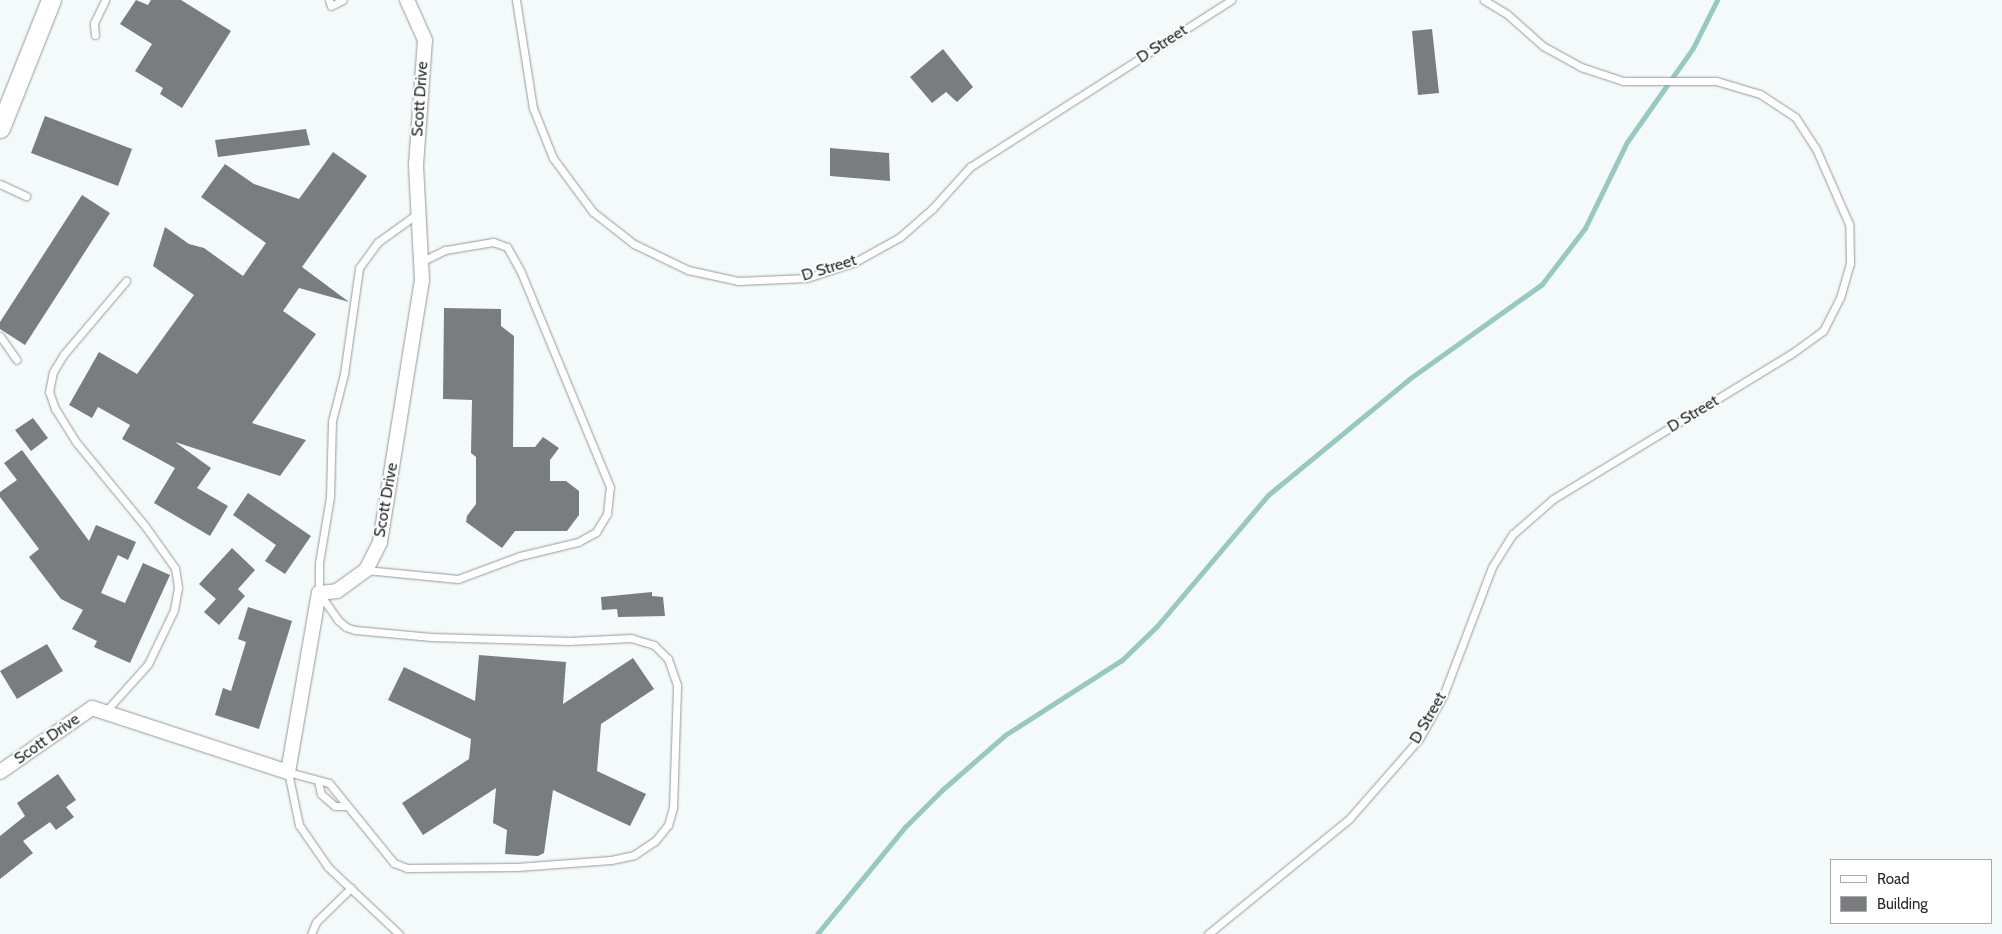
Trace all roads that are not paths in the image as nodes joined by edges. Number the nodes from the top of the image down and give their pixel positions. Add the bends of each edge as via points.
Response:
1 (51, 0) edge
2 (105, 0) edge
3 (329, 0) edge
4 (343, 0) edge
5 (408, 0) edge
6 (516, 0) edge
7 (1231, 0) edge
8 (1484, 0) edge
9 (95, 36) dead end
10 (0, 128) edge
11 (0, 184) edge
12 (26, 196) dead end
13 (418, 214) junction
14 (420, 262) junction
15 (126, 281) dead end
16 (0, 336) edge
17 (17, 360) dead end
18 (366, 570) junction
19 (318, 593) junction
20 (105, 712) junction
21 (0, 772) edge
22 (288, 772) junction
23 (318, 782) junction
24 (346, 806) junction
25 (350, 888) junction
26 (311, 934) edge
27 (399, 934) edge
28 (1208, 934) edge

1 - 10 street
2 - 9 lane via 94,23
3 - 4 lane via 331,6
5 - 13 street, Scott Drive via 425,40 416,165
6 - 7 lane, D Street via 533,108 553,158 593,212 634,244 688,270 738,281 808,278 855,262 900,237 932,209 970,167
8 - 28 lane, D Street via 1507,14 1543,46 1581,67 1623,81 1716,81 1760,94 1795,117 1816,149 1849,224 1850,263 1840,298 1823,331 1791,354 1553,499 1513,534 1492,567 1443,696 1419,739 1349,819
11 - 12 lane
13 - 14 street, Scott Drive
13 - 19 lane via 378,242 359,268 344,374 332,421 330,497 318,563
14 - 18 street, Scott Drive via 422,280 380,542
14 - 18 lane via 445,250 493,242 507,247 521,272 610,487 607,514 596,532 578,542 520,556 458,579
15 - 20 lane via 64,354 53,372 49,392 55,409 76,442 175,568 178,587 174,610 148,664
16 - 17 lane
18 - 19 street, Scott Drive via 337,591
19 - 22 street
19 - 24 lane via 338,620 355,630 450,638 569,641 631,638 654,645 668,659 677,685 673,808 668,825 655,841 634,855 611,860 517,867 407,868 394,863
20 - 21 street, Scott Drive via 92,708
20 - 22 street, Scott Drive
22 - 23 lane
22 - 25 lane via 299,826 328,867
23 - 24 lane via 329,783 340,792
23 - 24 lane via 321,794 335,806
25 - 26 lane via 316,922
25 - 27 lane

